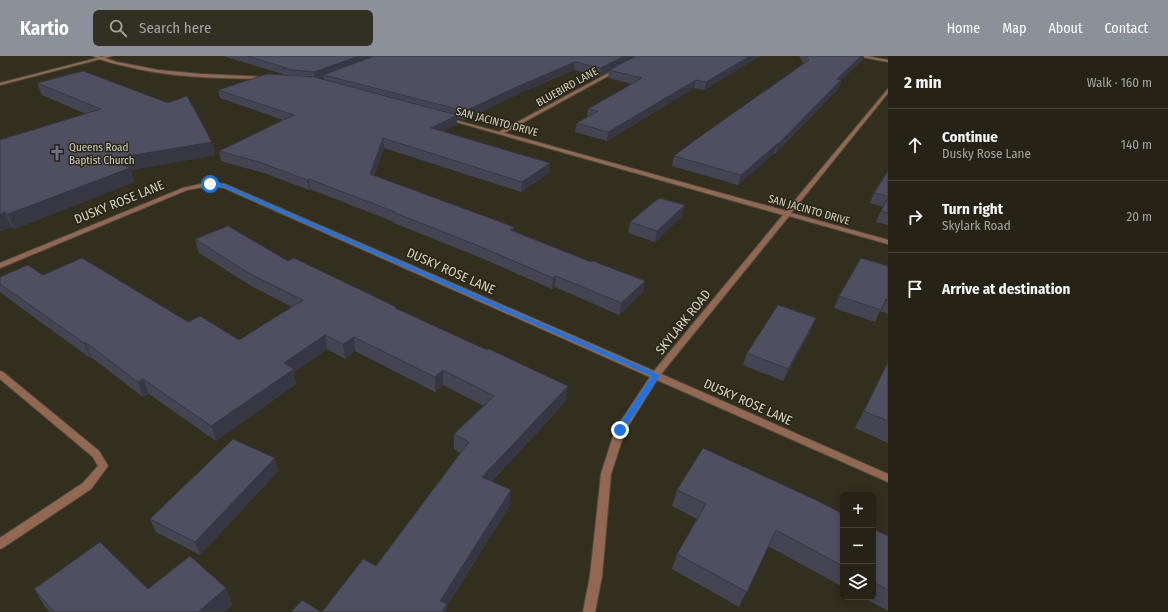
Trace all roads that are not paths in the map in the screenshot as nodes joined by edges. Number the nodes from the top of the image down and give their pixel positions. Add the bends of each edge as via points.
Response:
1 (95, 56) edge
2 (110, 56) edge
3 (859, 56) edge
4 (101, 58) junction
5 (888, 61) edge
6 (622, 67) edge
7 (271, 78) edge
8 (0, 84) edge
9 (888, 90) edge
10 (441, 117) edge
11 (501, 133) junction
12 (787, 214) junction
13 (888, 242) edge
14 (0, 266) edge
15 (0, 374) edge
16 (656, 375) junction
17 (888, 478) edge
18 (0, 544) edge
19 (589, 612) edge

1 - 4 street
2 - 4 street
3 - 5 street
4 - 7 street via 156,72
4 - 8 street
6 - 11 street, BLUEBIRD LANE
9 - 12 street, SKYLARK ROAD
10 - 11 street, SAN JACINTO DRIVE
11 - 12 street, SAN JACINTO DRIVE
12 - 13 street, SAN JACINTO DRIVE
12 - 16 street, SKYLARK ROAD
14 - 16 street, DUSKY ROSE LANE via 185,189 210,184 225,186
15 - 18 street via 96,454 103,466 86,486
16 - 17 street, DUSKY ROSE LANE
16 - 19 street, SKYLARK ROAD via 620,430 606,474 596,576

